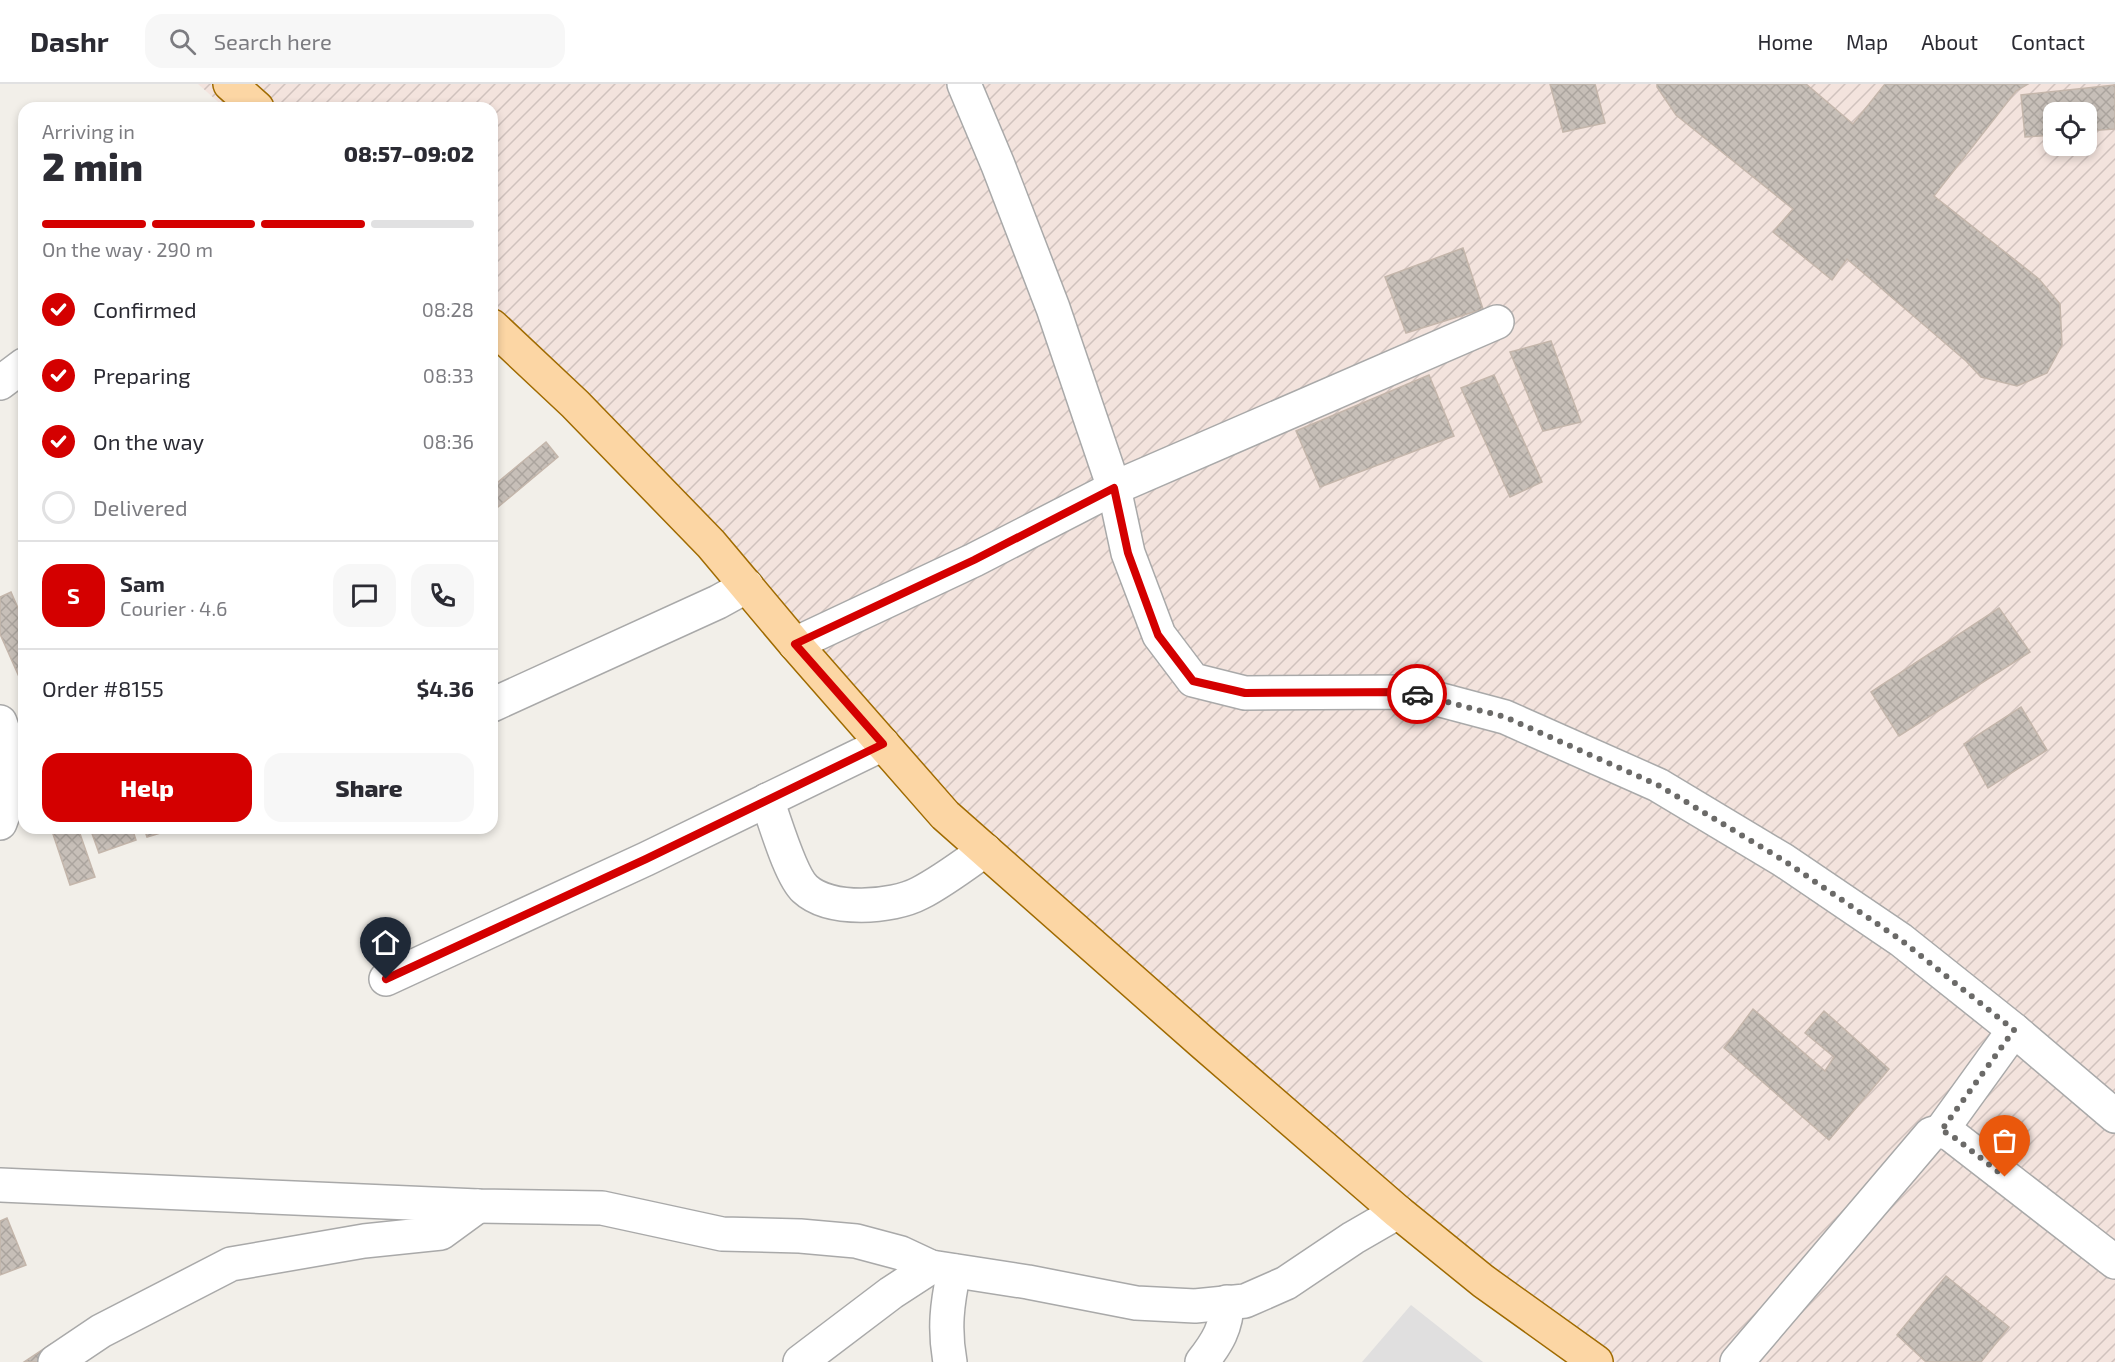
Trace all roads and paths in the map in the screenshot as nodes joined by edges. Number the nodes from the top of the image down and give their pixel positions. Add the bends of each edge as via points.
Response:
1 (230, 84) edge
2 (964, 84) edge
3 (250, 102) edge
4 (1497, 322) dead end
5 (498, 332) edge
6 (18, 370) edge
7 (0, 383) edge
8 (1114, 488) junction
9 (747, 586) junction
10 (795, 644) junction
11 (498, 702) edge
12 (0, 722) edge
13 (883, 744) junction
14 (767, 800) junction
15 (0, 824) edge
16 (986, 850) junction
17 (386, 979) dead end
18 (2014, 1030) junction
19 (2115, 1116) edge
20 (1941, 1131) junction
21 (0, 1185) edge
22 (477, 1206) junction
23 (1398, 1212) junction
24 (2115, 1262) edge
25 (942, 1269) junction
26 (1227, 1302) junction
27 (56, 1362) edge
28 (800, 1362) edge
29 (950, 1362) edge
30 (1202, 1362) edge
31 (1596, 1362) edge
32 (1737, 1362) edge

1 - 3 main road
2 - 8 street via 1053,308
4 - 8 street
5 - 9 main road via 575,404
6 - 7 street
8 - 10 street via 974,560
8 - 18 street via 1128,553 1158,635 1193,681 1245,693 1411,692 1505,717 1658,785 1783,860 1901,940
9 - 10 main road
9 - 11 street
10 - 13 main road
12 - 15 street via 13,776
13 - 14 street
13 - 16 main road via 945,815
14 - 16 street via 795,875 804,888 830,902 890,903 918,895
14 - 17 street
16 - 23 main road
18 - 19 street
18 - 20 street
20 - 24 street via 1950,1134
20 - 32 street via 1931,1134
21 - 22 street
22 - 25 street via 602,1208 722,1234 856,1241
22 - 27 street via 441,1233 364,1241 231,1264 100,1331
23 - 26 street via 1286,1283 1245,1300
23 - 31 main road via 1483,1281
25 - 26 street via 1136,1303 1195,1306
25 - 28 street via 891,1293
25 - 29 street
26 - 30 street via 1224,1326

